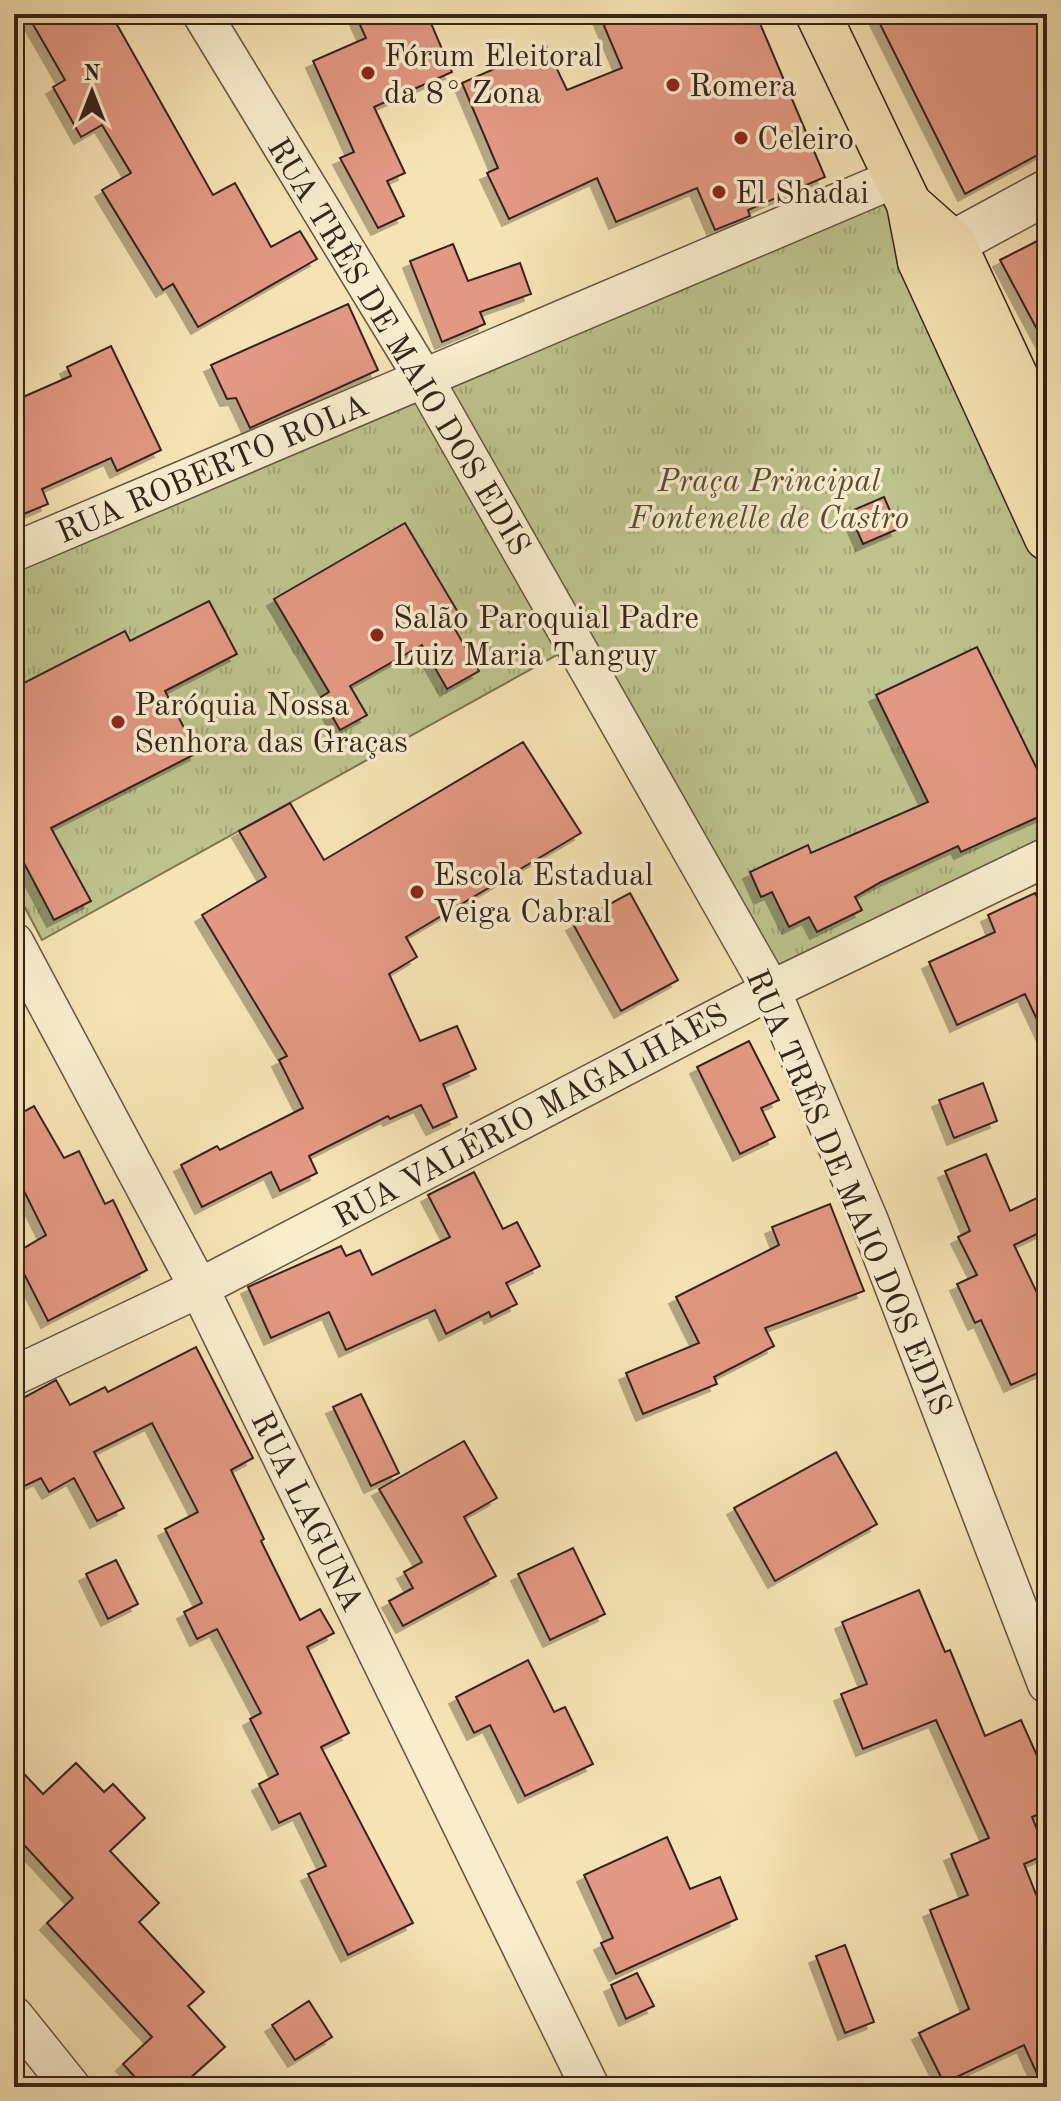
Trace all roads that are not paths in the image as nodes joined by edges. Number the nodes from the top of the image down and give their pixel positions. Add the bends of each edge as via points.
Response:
1 (202, 14) edge
2 (818, 14) edge
3 (902, 191) junction
4 (1047, 192) edge
5 (937, 252) junction
6 (424, 379) junction
7 (1047, 444) edge
8 (1047, 538) edge
9 (14, 552) edge
10 (1047, 857) edge
11 (14, 942) edge
12 (771, 990) junction
13 (199, 1288) junction
14 (14, 1376) edge
15 (1047, 1684) edge
16 (14, 2016) edge
17 (71, 2087) edge
18 (590, 2087) edge

1 - 6 street, RUA TRÊS DE MAIO DOS EDIS
2 - 3 highway
3 - 5 highway
3 - 6 street, RUA ROBERTO ROLA
4 - 5 street
5 - 7 highway
5 - 8 highway
6 - 9 street, RUA ROBERTO ROLA
6 - 12 street, RUA TRÊS DE MAIO DOS EDIS
10 - 12 street, RUA VALÉRIO MAGALHÃES
11 - 13 street, RUA LAGUNA
12 - 13 street, RUA VALÉRIO MAGALHÃES
12 - 15 street, RUA TRÊS DE MAIO DOS EDIS via 869,1221
13 - 14 street, RUA VALÉRIO MAGALHÃES
13 - 18 street, RUA LAGUNA
16 - 17 street

